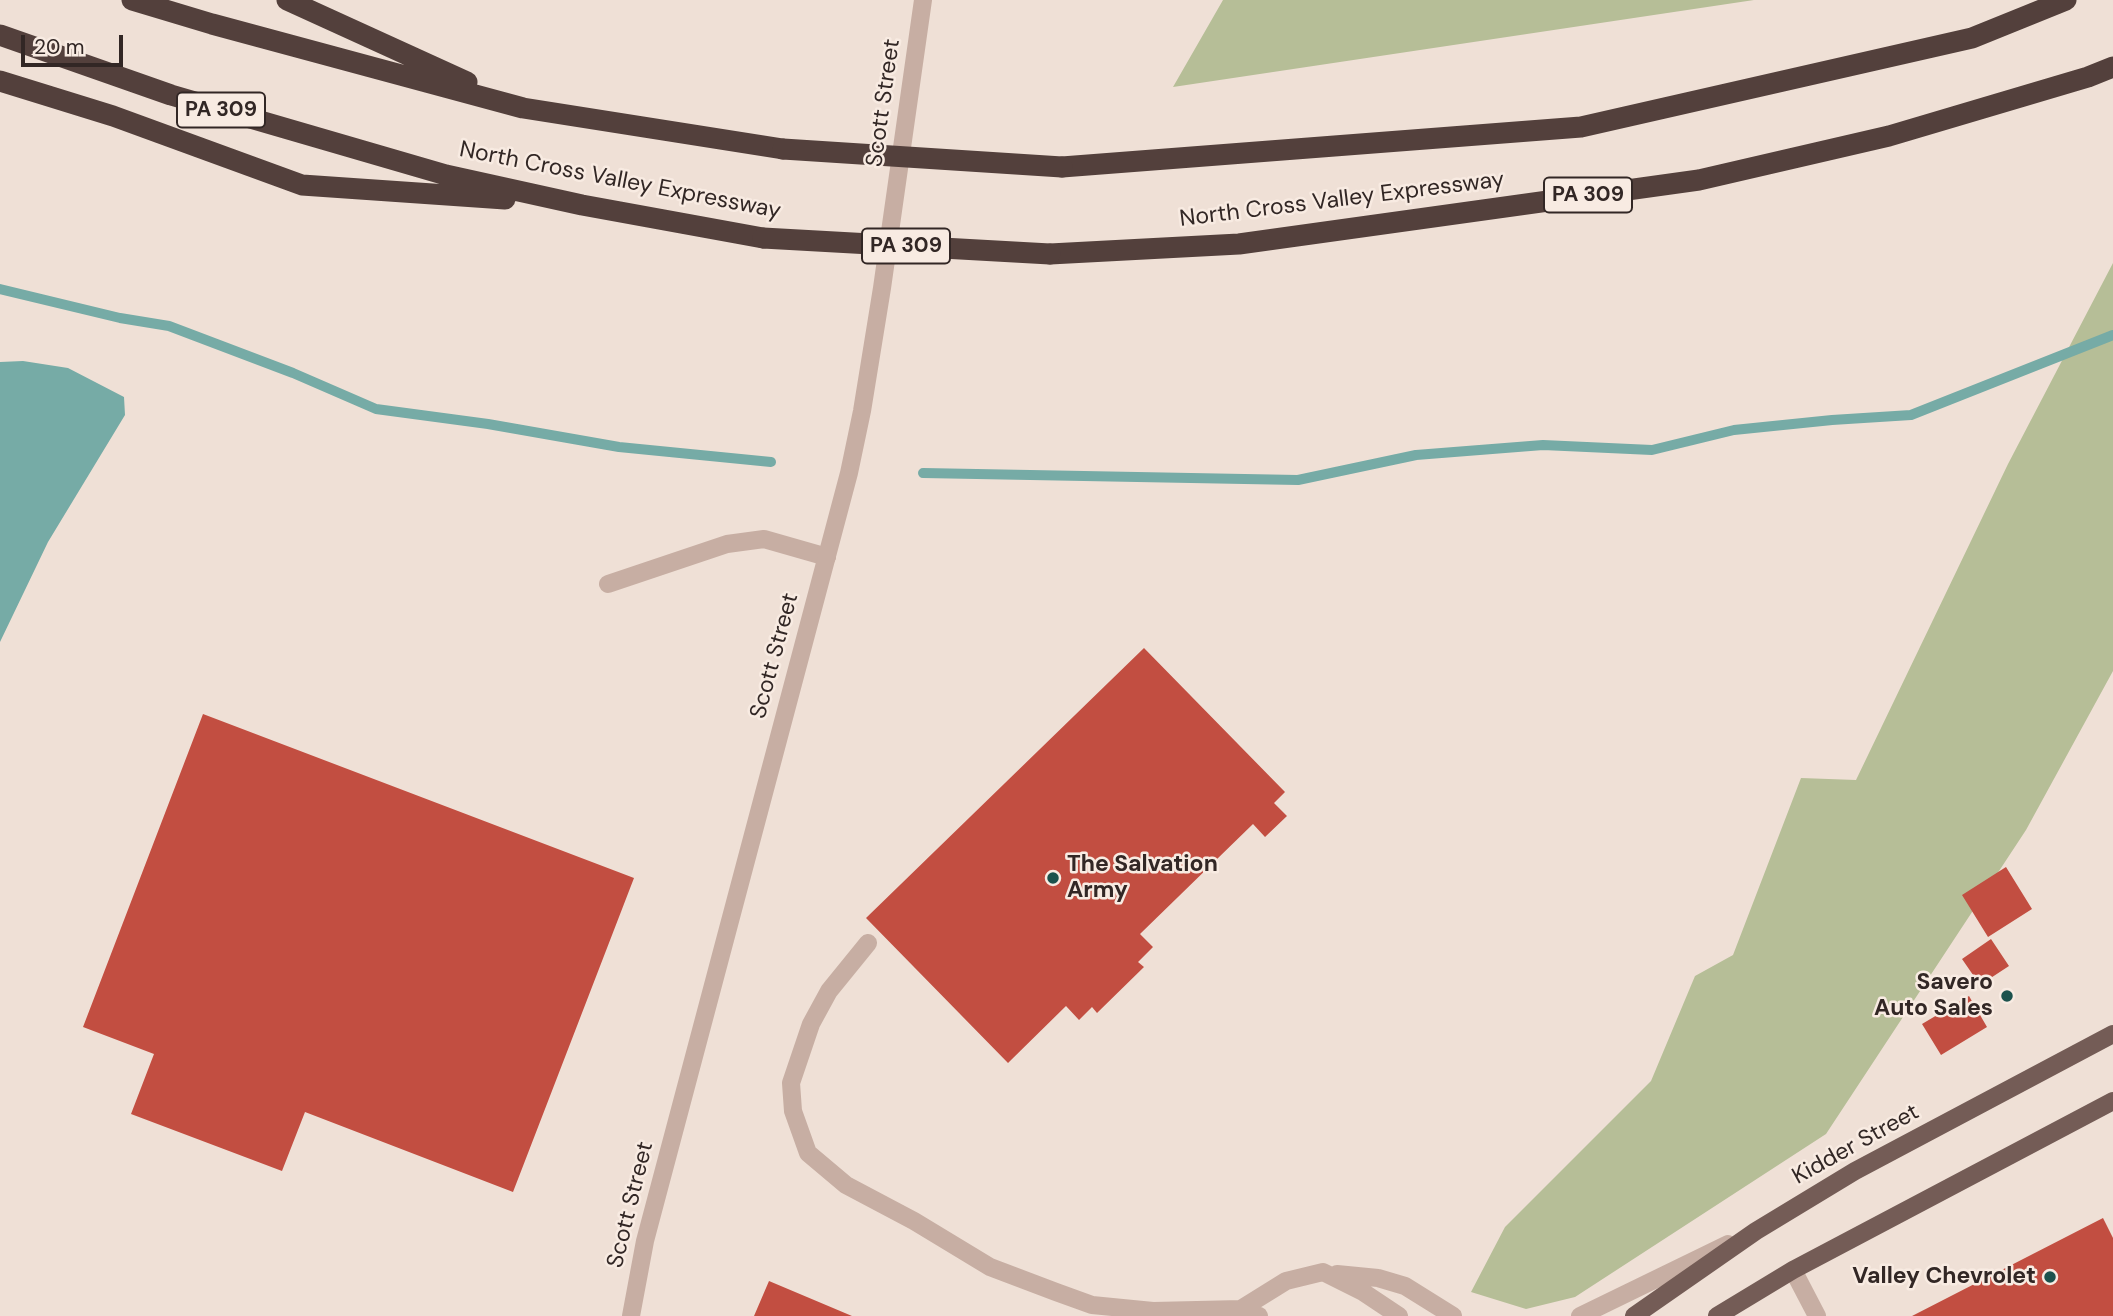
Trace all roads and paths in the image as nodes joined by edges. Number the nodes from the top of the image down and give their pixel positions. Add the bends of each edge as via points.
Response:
1 (132, 0) edge
2 (287, 0) edge
3 (923, 0) edge
4 (2066, 0) edge
5 (0, 35) edge
6 (2113, 67) edge
7 (0, 81) edge
8 (523, 108) junction
9 (582, 205) junction
10 (827, 557) junction
11 (608, 584) dead end
12 (868, 943) dead end
13 (2113, 1034) edge
14 (2113, 1101) edge
15 (1756, 1231) junction
16 (1793, 1270) junction
17 (1323, 1272) junction
18 (1241, 1309) junction
19 (631, 1316) edge
20 (1259, 1316) edge
21 (1399, 1316) edge
22 (1453, 1316) edge
23 (1580, 1316) edge
24 (1634, 1316) edge
25 (1717, 1316) edge
26 (1817, 1316) edge

1 - 8 highway, North Cross Valley Expressway
2 - 8 highway
3 - 10 street, Scott Street via 862,411
4 - 8 highway, North Cross Valley Expressway, bridge via 1972,38 1581,127 1062,167 783,149
5 - 9 highway, North Cross Valley Expressway / PA 309 via 184,99 446,176
6 - 9 highway, North Cross Valley Expressway / PA 309, bridge via 1889,136 1699,180 1239,244 1050,254 763,238
7 - 9 highway via 113,116 302,185
10 - 11 street via 764,539 727,544
10 - 19 street, Scott Street via 645,1241
12 - 18 street via 829,991 811,1024 791,1083 793,1111 808,1153 846,1185 990,1267 1056,1292 1093,1305 1153,1311
13 - 15 main road, Kidder Street via 1854,1171
14 - 16 main road
15 - 23 street
15 - 24 main road, Kidder Street
16 - 25 main road
16 - 26 street
17 - 18 street via 1286,1281
17 - 21 street
17 - 22 street via 1405,1286
18 - 20 street

